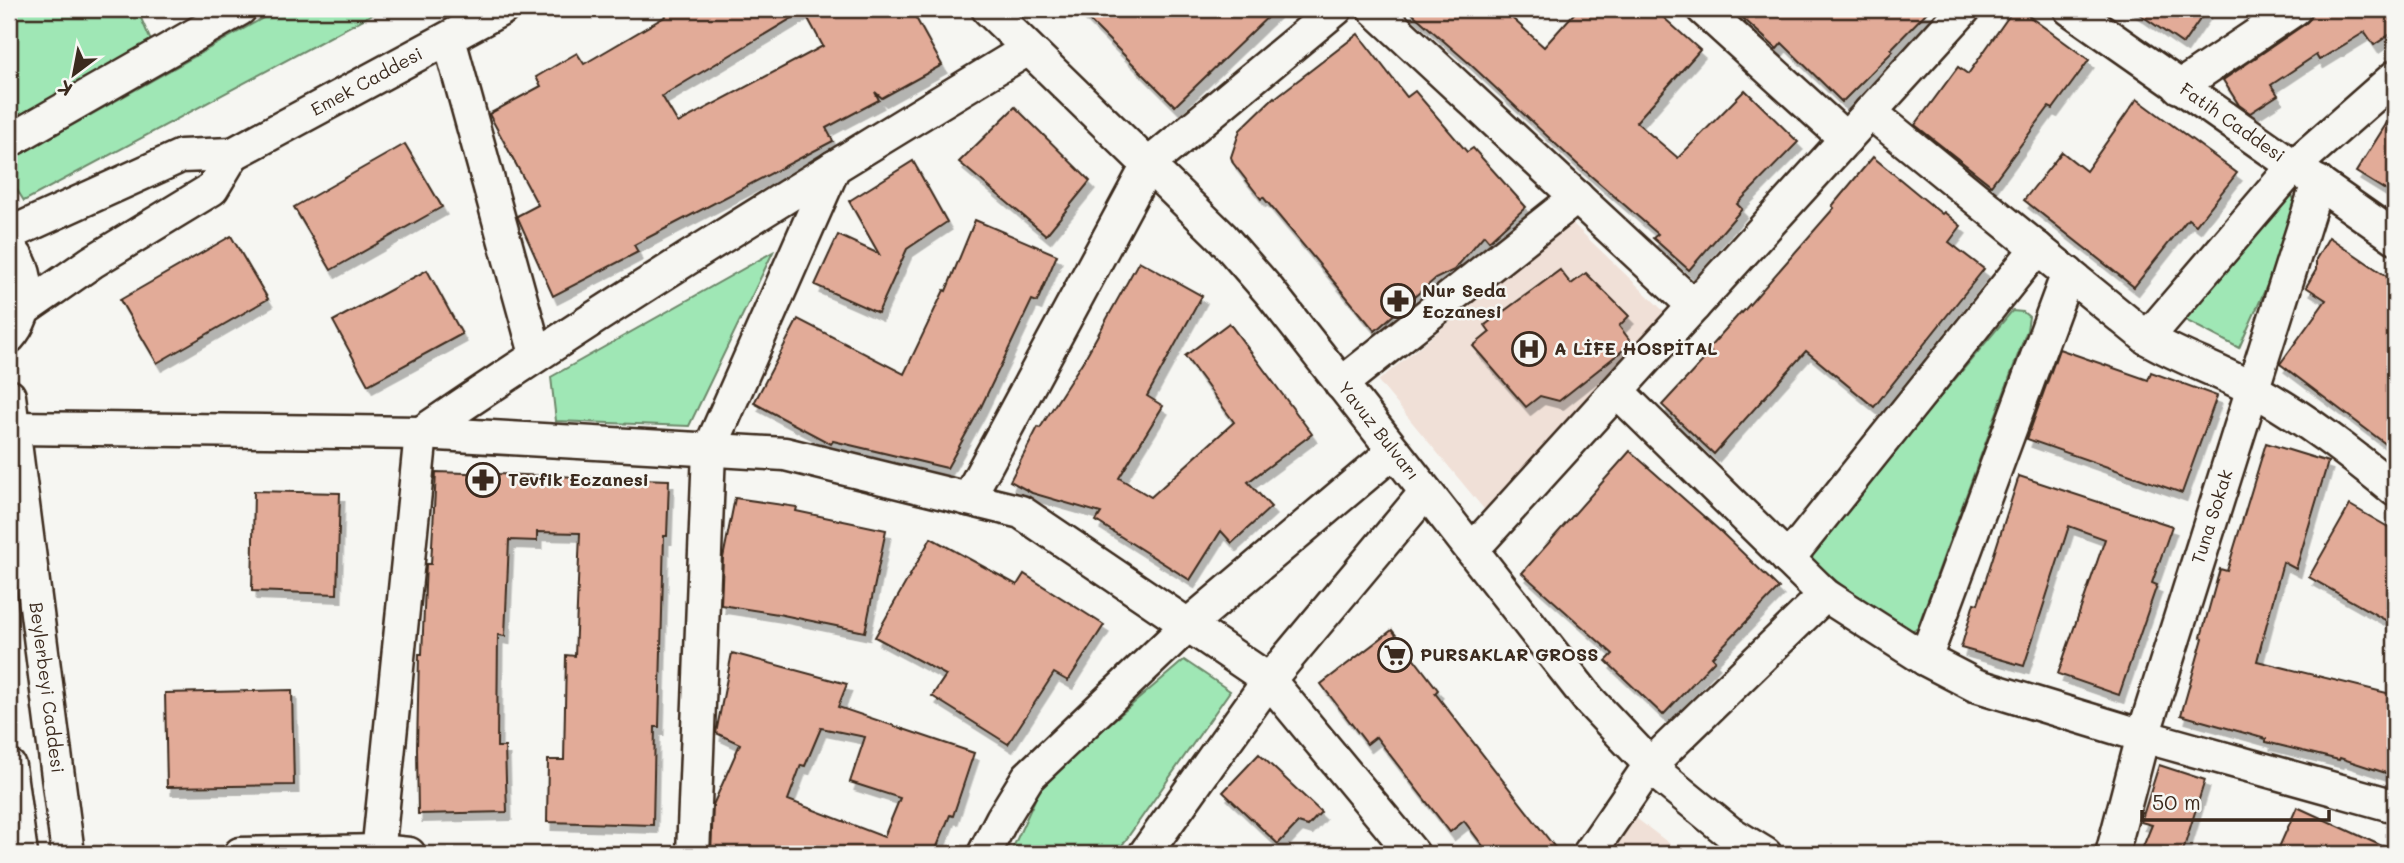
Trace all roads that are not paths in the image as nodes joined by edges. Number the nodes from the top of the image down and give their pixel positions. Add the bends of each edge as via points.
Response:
1 (240, 9) edge
2 (502, 9) edge
3 (988, 9) edge
4 (1336, 9) edge
5 (1374, 9) edge
6 (1703, 9) edge
7 (1964, 9) edge
8 (2070, 9) edge
9 (2295, 9) edge
10 (449, 39) junction
11 (1028, 49) junction
12 (2395, 76) edge
13 (2179, 86) junction
14 (1870, 112) junction
15 (1846, 139) junction
16 (9, 141) edge
17 (233, 154) junction
18 (1148, 165) junction
19 (834, 167) junction
20 (2306, 174) junction
21 (1577, 197) junction
22 (9, 233) edge
23 (2395, 237) edge
24 (9, 248) edge
25 (2037, 248) junction
26 (2068, 273) junction
27 (1694, 306) junction
28 (23, 310) junction
29 (9, 337) edge
30 (2147, 338) junction
31 (536, 354) junction
32 (1341, 384) junction
33 (2252, 388) junction
34 (1617, 391) junction
35 (9, 396) edge
36 (13, 428) junction
37 (421, 433) junction
38 (1394, 451) junction
39 (709, 452) junction
40 (2395, 489) edge
41 (1426, 492) junction
42 (968, 499) junction
43 (1472, 550) junction
44 (1788, 559) junction
45 (1825, 595) junction
46 (1188, 625) junction
47 (1925, 659) junction
48 (1269, 680) junction
49 (2143, 736) junction
50 (1650, 765) junction
51 (9, 766) edge
52 (2395, 806) edge
53 (17, 848) edge
54 (389, 853) edge
55 (68, 854) edge
56 (240, 854) edge
57 (693, 854) edge
58 (984, 854) edge
59 (1145, 854) edge
60 (1413, 854) edge
61 (1589, 854) edge
62 (1765, 854) edge
63 (2112, 854) edge

1 - 16 street
2 - 10 street, Emek Caddesi
3 - 11 street, Yavuz Bulvarı
4 - 18 street
5 - 21 street
6 - 15 street
7 - 14 street
8 - 13 street, Fatih Caddesi
9 - 13 street
10 - 17 street, Emek Caddesi
10 - 31 street
11 - 18 street, Yavuz Bulvarı
11 - 19 street
12 - 20 street
13 - 20 street, Fatih Caddesi
14 - 15 street
14 - 25 street
15 - 27 street
17 - 22 street, Emek Caddesi via 181,156
17 - 28 street via 212,189
18 - 32 street, Yavuz Bulvarı via 1222,237
18 - 42 street
19 - 31 street
19 - 39 street
20 - 23 street, Fatih Caddesi
20 - 30 street
20 - 33 street, Tuna Sokak
21 - 27 street
21 - 32 street
24 - 28 street via 24,273
25 - 26 street
25 - 44 street
26 - 30 street
26 - 47 street
27 - 34 street
28 - 29 street
30 - 33 street
31 - 37 street
32 - 38 street, Yavuz Bulvarı
33 - 40 street via 2312,424
33 - 49 street, Tuna Sokak
34 - 43 street
34 - 44 street
35 - 36 street, Beylerbeyi Caddesi
36 - 37 street
36 - 55 street, Beylerbeyi Caddesi
37 - 39 street
37 - 54 street
38 - 41 street, Yavuz Bulvarı
38 - 46 street
39 - 42 street via 785,454
39 - 57 street
41 - 43 street, Yavuz Bulvarı
41 - 48 street
42 - 46 street via 1021,512
43 - 50 street, Yavuz Bulvarı via 1589,700
44 - 45 street
45 - 47 street
45 - 50 street
46 - 48 street
46 - 58 street via 1028,777
47 - 49 street via 1975,685
48 - 59 street
48 - 60 street
49 - 52 street
49 - 63 street, Tuna Sokak
50 - 61 street
50 - 62 street, Yavuz Bulvarı via 1700,810
51 - 53 street
54 - 56 street

